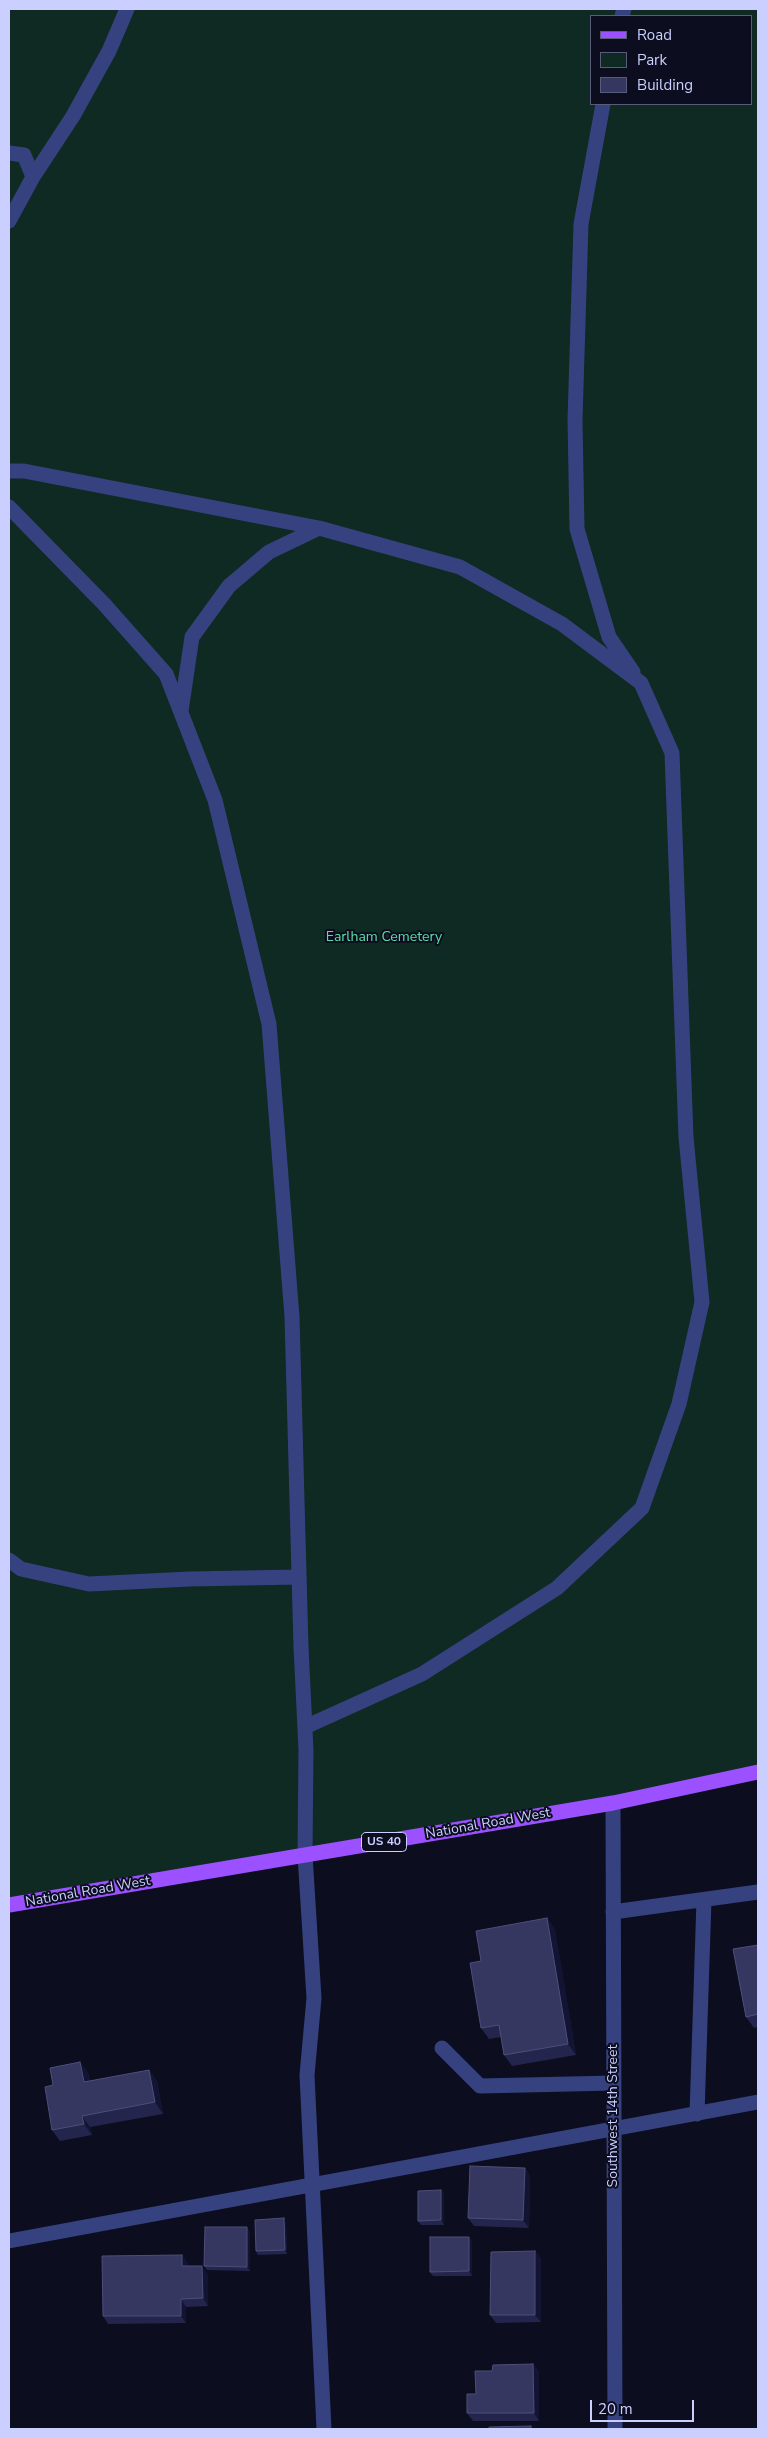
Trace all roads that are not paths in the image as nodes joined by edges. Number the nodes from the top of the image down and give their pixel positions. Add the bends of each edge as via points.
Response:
1 (127, 9) edge
2 (603, 105) edge
3 (9, 153) edge
4 (33, 177) junction
5 (9, 221) edge
6 (9, 472) edge
7 (9, 507) edge
8 (319, 528) junction
9 (642, 683) junction
10 (181, 712) junction
11 (9, 1560) edge
12 (299, 1577) junction
13 (305, 1726) junction
14 (758, 1772) edge
15 (613, 1803) junction
16 (305, 1855) junction
17 (758, 1892) edge
18 (704, 1900) junction
19 (9, 1906) edge
20 (613, 1912) junction
21 (442, 2048) dead end
22 (614, 2082) junction
23 (758, 2102) edge
24 (697, 2114) junction
25 (614, 2130) junction
26 (312, 2185) junction
27 (9, 2241) edge
28 (324, 2429) edge
29 (615, 2429) edge

1 - 4 street via 82,100
2 - 9 street via 581,224 575,420 577,529 609,637
3 - 4 street via 24,155
4 - 5 street
6 - 8 street via 24,471
7 - 10 street via 104,604 166,674
8 - 9 street via 460,566 562,624
8 - 10 street via 269,552 229,586 192,637
9 - 13 street via 672,753 686,1137 702,1302 679,1404 642,1508 557,1588 422,1674
10 - 12 street via 215,800 269,1024 292,1317
11 - 12 street via 21,1569 89,1584
12 - 13 street
13 - 16 street
14 - 15 main road, National Road West / US 40
15 - 16 main road, National Road West / US 40
15 - 20 street, Southwest 14th Street
16 - 19 main road, National Road West / US 40
16 - 26 street via 314,1998 307,2075
17 - 18 street
18 - 20 street
18 - 24 street
20 - 22 street, Southwest 14th Street
21 - 22 street via 480,2086
22 - 25 street, Southwest 14th Street
23 - 24 street
24 - 25 street
25 - 26 street
25 - 29 street, Southwest 14th Street
26 - 27 street
26 - 28 street

